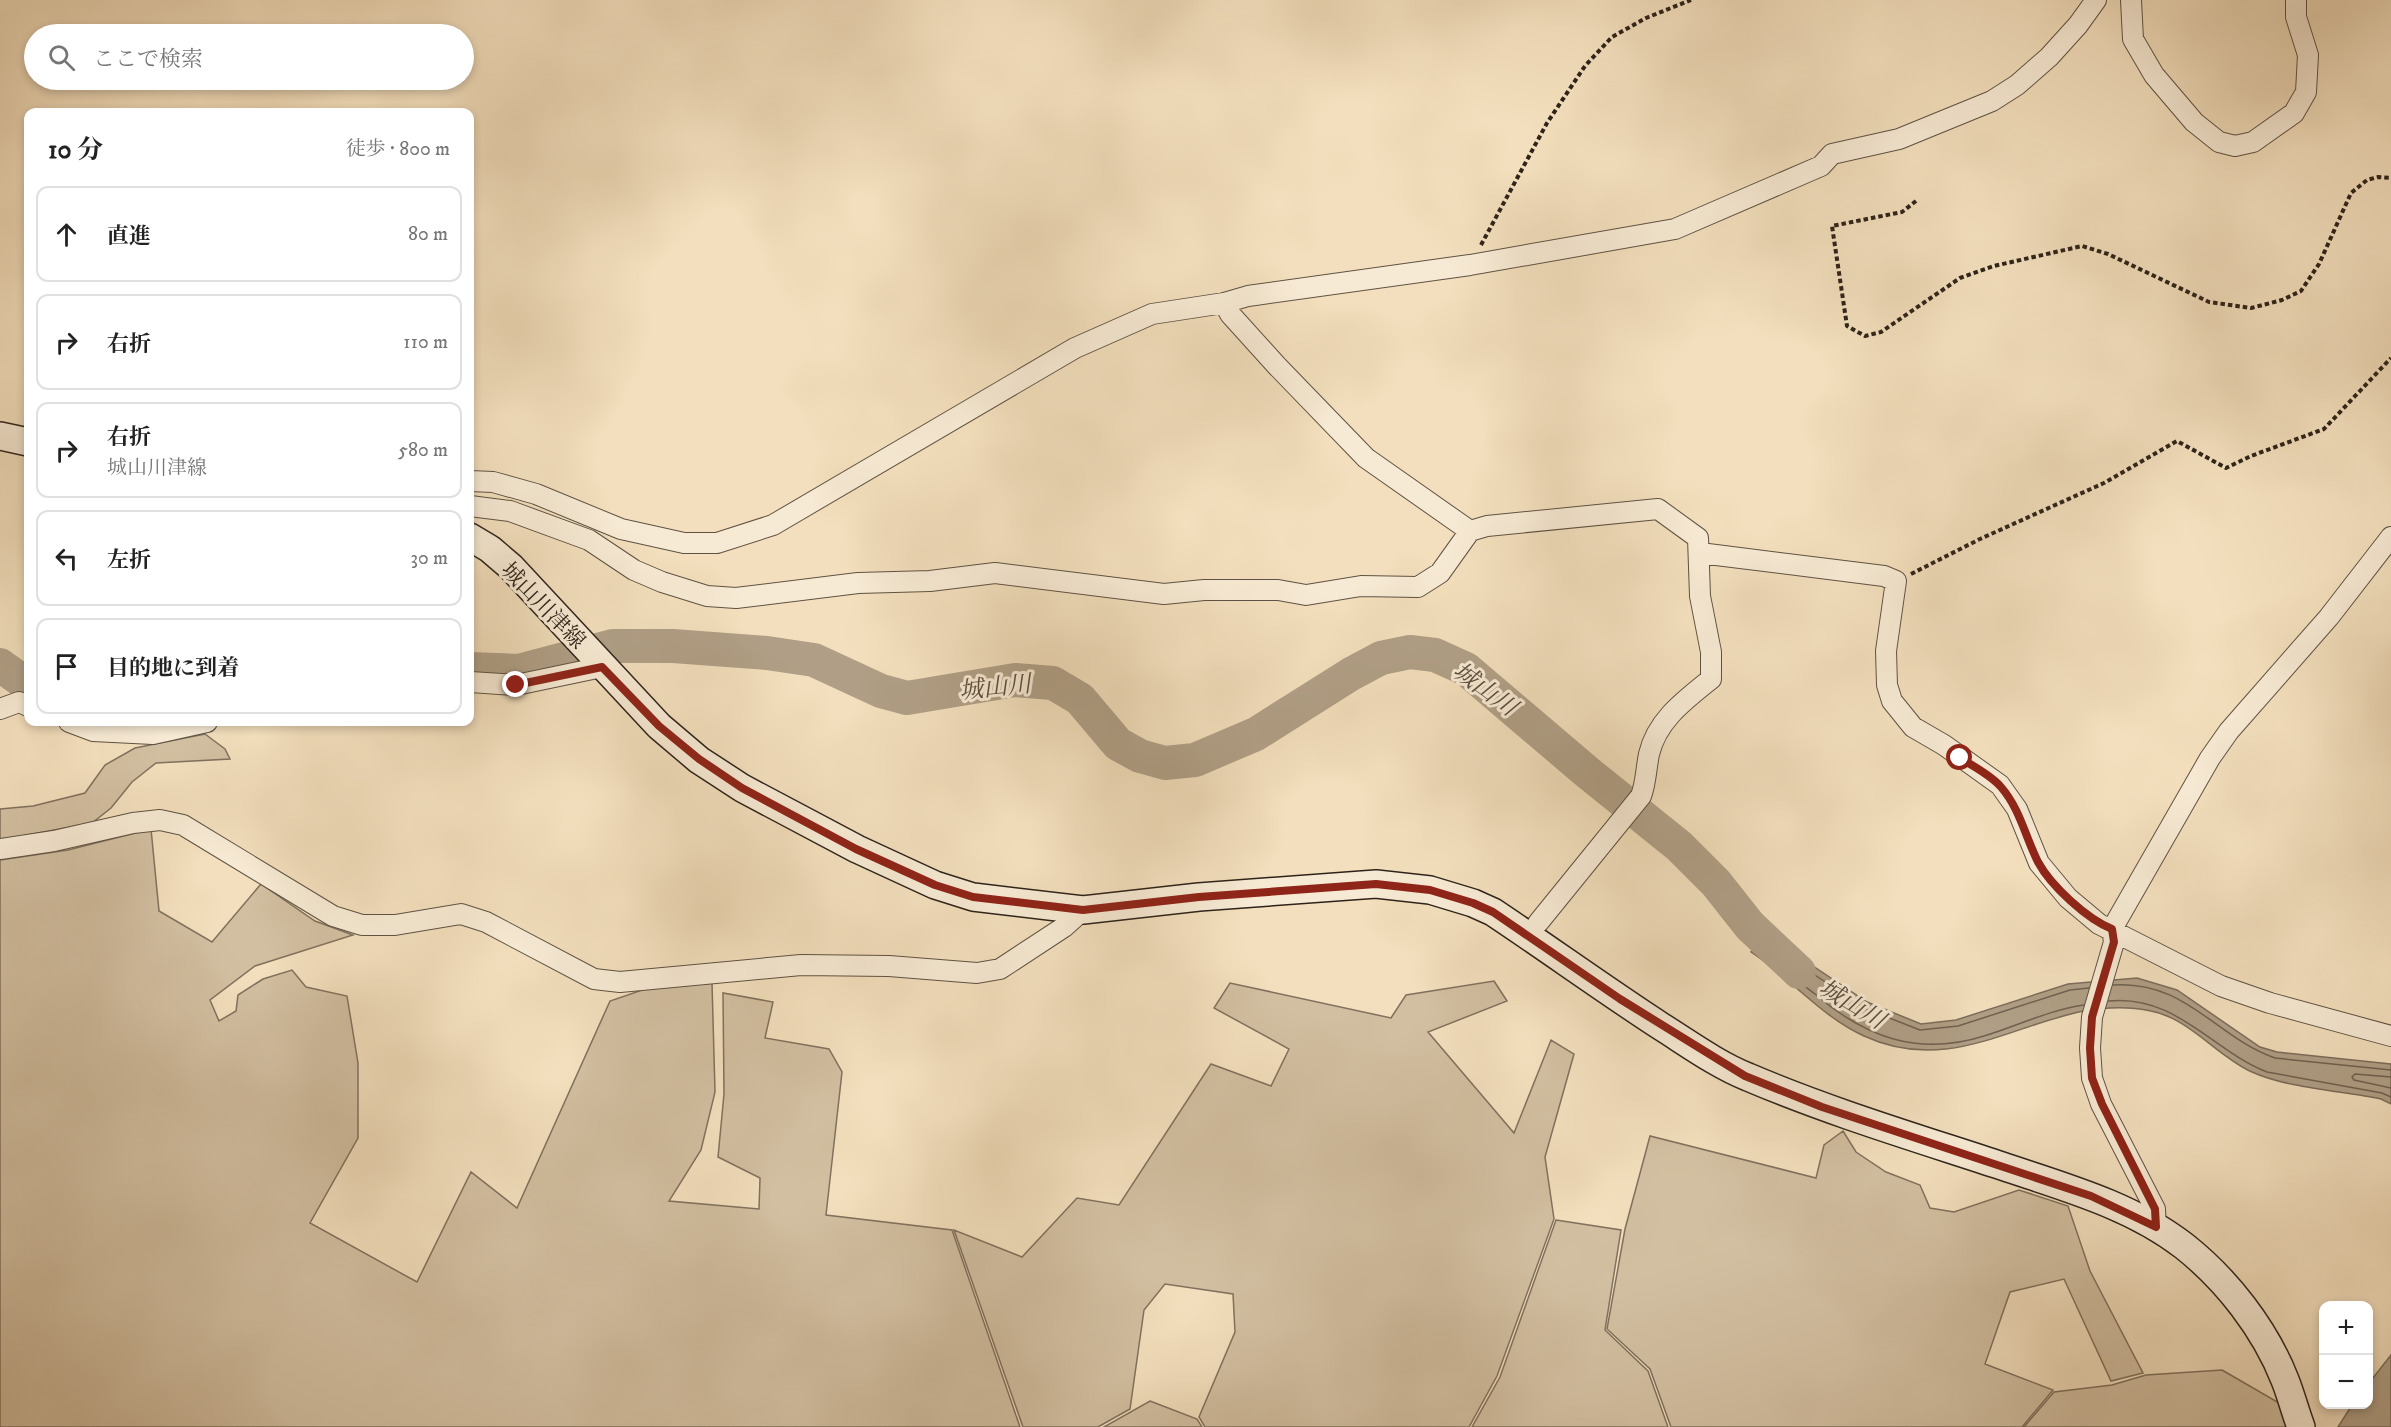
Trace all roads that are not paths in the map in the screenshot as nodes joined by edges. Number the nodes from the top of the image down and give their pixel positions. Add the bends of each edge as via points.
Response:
1 (2096, 0) edge
2 (2131, 0) edge
3 (2296, 0) edge
4 (1224, 303) junction
5 (0, 436) edge
6 (24, 441) edge
7 (474, 481) edge
8 (474, 506) edge
9 (1470, 531) junction
10 (2391, 537) edge
11 (474, 539) edge
12 (1700, 553) junction
13 (593, 657) junction
14 (474, 682) edge
15 (24, 704) edge
16 (0, 709) edge
17 (80, 726) edge
18 (189, 726) edge
19 (0, 849) edge
20 (1083, 910) junction
21 (1538, 923) dead end
22 (2112, 929) junction
23 (2391, 1036) edge
24 (2156, 1227) junction
25 (2301, 1427) edge

1 - 4 street via 2049,57 1992,101 1899,139 1832,154 1821,166 1675,229 1248,296
2 - 3 street via 2133,39 2154,75 2194,122 2219,141 2235,146 2253,142 2294,112 2306,92 2308,56 2296,17
4 - 7 street via 1152,314 1075,348 773,525 717,543 684,543 621,529 536,494 493,482
4 - 9 street via 1277,366 1366,458
5 - 6 main road
8 - 9 street via 510,511 589,540 634,570 662,582 707,596 736,598 995,573 1164,594 1278,590 1306,595 1360,586 1419,587 1440,573
9 - 12 street via 1658,509 1698,538
10 - 22 street via 2329,617 2229,731
11 - 13 main road, 城山川津線 via 511,567
12 - 21 street via 1700,596 1712,652 1711,679 1674,709 1649,753 1641,796
12 - 22 street via 1884,576 1896,581 1886,651 1887,685 1892,701 1914,727 2000,785 2017,809 2039,863 2068,898 2099,924
13 - 14 street via 516,685
13 - 20 main road, 城山川津線 via 659,726 699,759 742,788 856,849 935,885 973,897
15 - 16 street via 19,702
17 - 18 street via 93,731 153,734
19 - 20 street via 160,820 183,825 333,916 362,925 395,926 461,914 486,922 594,979 620,982 801,964 977,973 1000,969
20 - 24 main road, 城山川津線 via 1376,884 1430,890 1493,912 1629,1005 1745,1076 1822,1107 2091,1196
22 - 23 street via 2221,986
22 - 24 street via 2114,942 2094,1009 2092,1078 2155,1209
24 - 25 main road, 城山川津線 via 2209,1269 2252,1320 2285,1379

